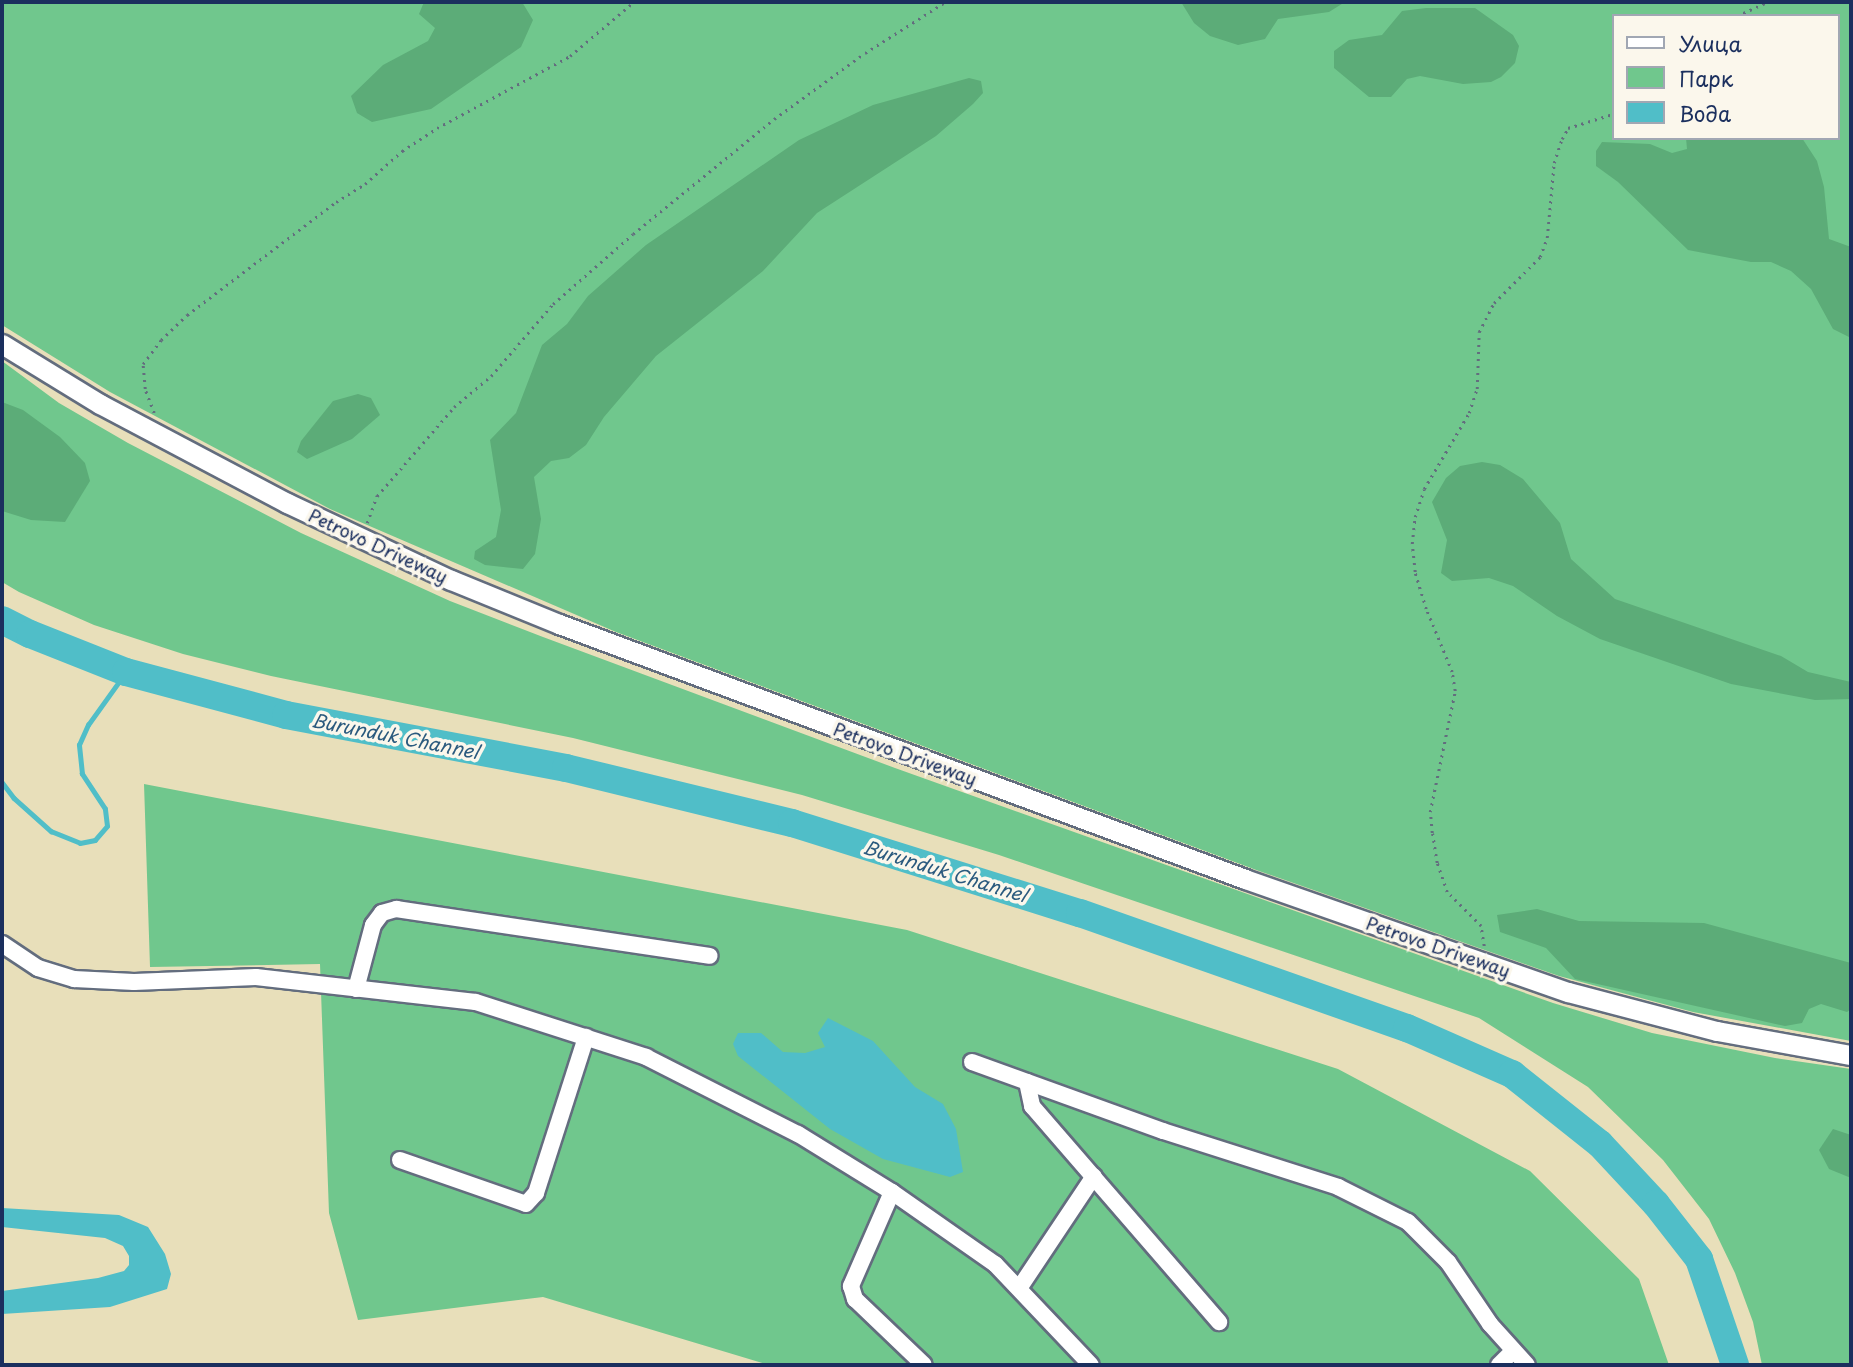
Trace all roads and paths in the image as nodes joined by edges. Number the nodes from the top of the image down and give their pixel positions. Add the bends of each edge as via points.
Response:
1 (634, 2) edge
2 (945, 2) edge
3 (1767, 2) edge
4 (1741, 14) edge
5 (1612, 114) edge
6 (2, 344) edge
7 (162, 436) junction
8 (361, 539) junction
9 (2, 944) edge
10 (710, 956) dead end
11 (1487, 965) junction
12 (356, 989) junction
13 (586, 1037) junction
14 (1851, 1055) edge
15 (972, 1062) dead end
16 (1027, 1082) junction
17 (400, 1160) dead end
18 (1094, 1176) junction
19 (891, 1192) junction
20 (1020, 1287) junction
21 (1219, 1322) dead end
22 (1513, 1351) junction
23 (924, 1365) edge
24 (1091, 1365) edge
25 (1499, 1365) edge
26 (1527, 1365) edge

1 - 7 path via 570,55 402,151 365,184 187,315 143,364 145,389
2 - 8 path via 774,119 553,304 377,496
3 - 4 path
5 - 11 path via 1568,128 1562,139 1540,257 1494,303 1479,332 1478,389 1424,489 1415,517 1415,572 1455,691 1430,812 1435,853 1447,892 1481,926
6 - 7 street, Petrovo Driveway
7 - 8 street, Petrovo Driveway
8 - 11 street, Petrovo Driveway via 451,580 778,707
9 - 12 street via 38,968 74,979 134,982 256,976
10 - 12 street via 396,909 382,914 373,925
11 - 14 street, Petrovo Driveway via 1658,1018
12 - 13 street via 476,1002
13 - 17 street via 536,1193 526,1204
13 - 19 street via 646,1057 798,1134
15 - 16 street
16 - 18 street via 1032,1106
16 - 22 street via 1338,1187 1408,1222 1448,1262
18 - 20 street
18 - 21 street
19 - 20 street via 995,1264
19 - 23 street via 852,1286 855,1299
20 - 24 street
22 - 25 street
22 - 26 street

